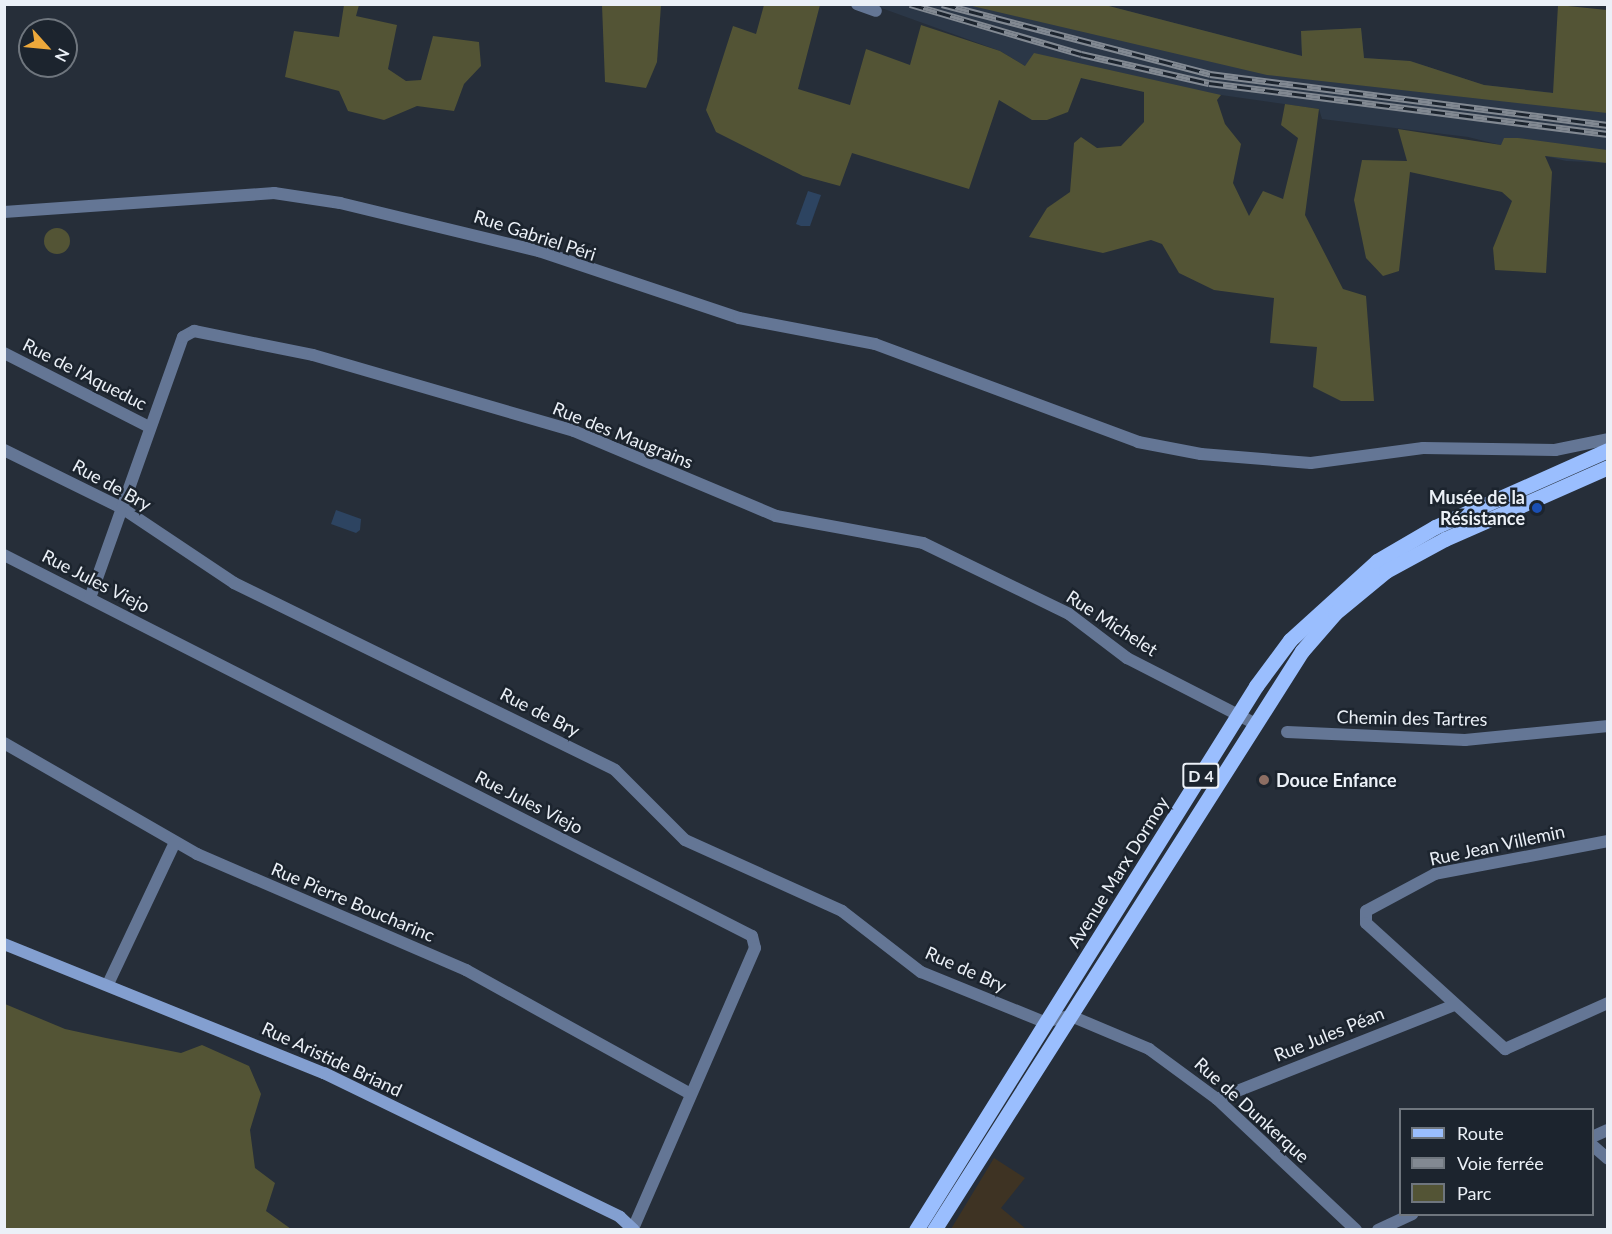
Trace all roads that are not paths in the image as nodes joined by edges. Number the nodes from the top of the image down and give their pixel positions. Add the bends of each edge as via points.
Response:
1 (857, 4) edge
2 (876, 11) dead end
3 (4, 212) edge
4 (4, 353) edge
5 (149, 427) junction
6 (1608, 439) edge
7 (4, 450) edge
8 (1608, 450) edge
9 (1608, 467) edge
10 (122, 508) junction
11 (4, 555) edge
12 (965, 562) joint
13 (90, 598) junction
14 (1238, 715) junction
15 (1256, 724) junction
16 (1608, 726) edge
17 (1287, 732) dead end
18 (4, 743) edge
19 (1608, 841) edge
20 (175, 842) junction
21 (4, 944) edge
22 (108, 984) junction
23 (1608, 1003) edge
24 (1455, 1005) junction
25 (1071, 1016) junction
26 (1044, 1022) junction
27 (689, 1093) junction
28 (1217, 1099) junction
29 (1608, 1130) edge
30 (1594, 1137) edge
31 (1594, 1146) edge
32 (1608, 1159) edge
33 (1411, 1216) edge
34 (633, 1229) edge
35 (916, 1230) edge
36 (934, 1230) edge
37 (1356, 1230) edge
38 (1378, 1230) edge

1 - 2 street
3 - 6 street, Rue Gabriel Péri via 274,193 340,203 539,251 739,318 875,344 1040,401 1138,442 1266,461 1342,460 1424,448 1555,450
4 - 5 street, Rue de l'Aqueduc
5 - 10 street
5 - 12 street, Rue des Maugrains via 183,337 194,331 313,355 574,431 776,516 923,543
7 - 10 street, Rue de Bry
8 - 14 main road, Avenue Marx Dormoy / D 4 via 1435,527 1377,561 1290,640
9 - 15 main road, Avenue Marx Dormoy / D 4 via 1445,539 1386,572 1335,613 1302,651
10 - 13 street
10 - 26 street, Rue de Bry via 234,583 615,770 685,840 842,911 921,972
11 - 13 street, Rue Jules Viejo
12 - 14 street, Rue Michelet via 1070,614 1127,658
13 - 27 street, Rue Jules Viejo via 752,936 755,948
14 - 15 street, Rue Michelet
14 - 26 main road, Avenue Marx Dormoy / D 4
15 - 25 main road, Avenue Marx Dormoy / D 4
16 - 17 street, Chemin des Tartres via 1465,740
18 - 20 street, Rue Pierre Boucharinc
19 - 24 street, Rue Jean Villemin via 1435,874 1366,911 1366,923
20 - 22 street
20 - 27 street, Rue Pierre Boucharinc via 466,970
21 - 22 street, Rue Aristide Briand
22 - 34 street, Rue Aristide Briand via 324,1072 620,1217
23 - 24 street via 1505,1049
24 - 28 street, Rue Jules Péan
25 - 26 street
25 - 28 street, Rue de Dunkerque via 1149,1049
25 - 36 main road, Avenue Marx Dormoy / D 4
26 - 35 main road, Avenue Marx Dormoy / D 4
27 - 34 street, Rue Jules Viejo
28 - 37 street, Rue de Dunkerque
29 - 30 street
31 - 32 street
33 - 38 street

